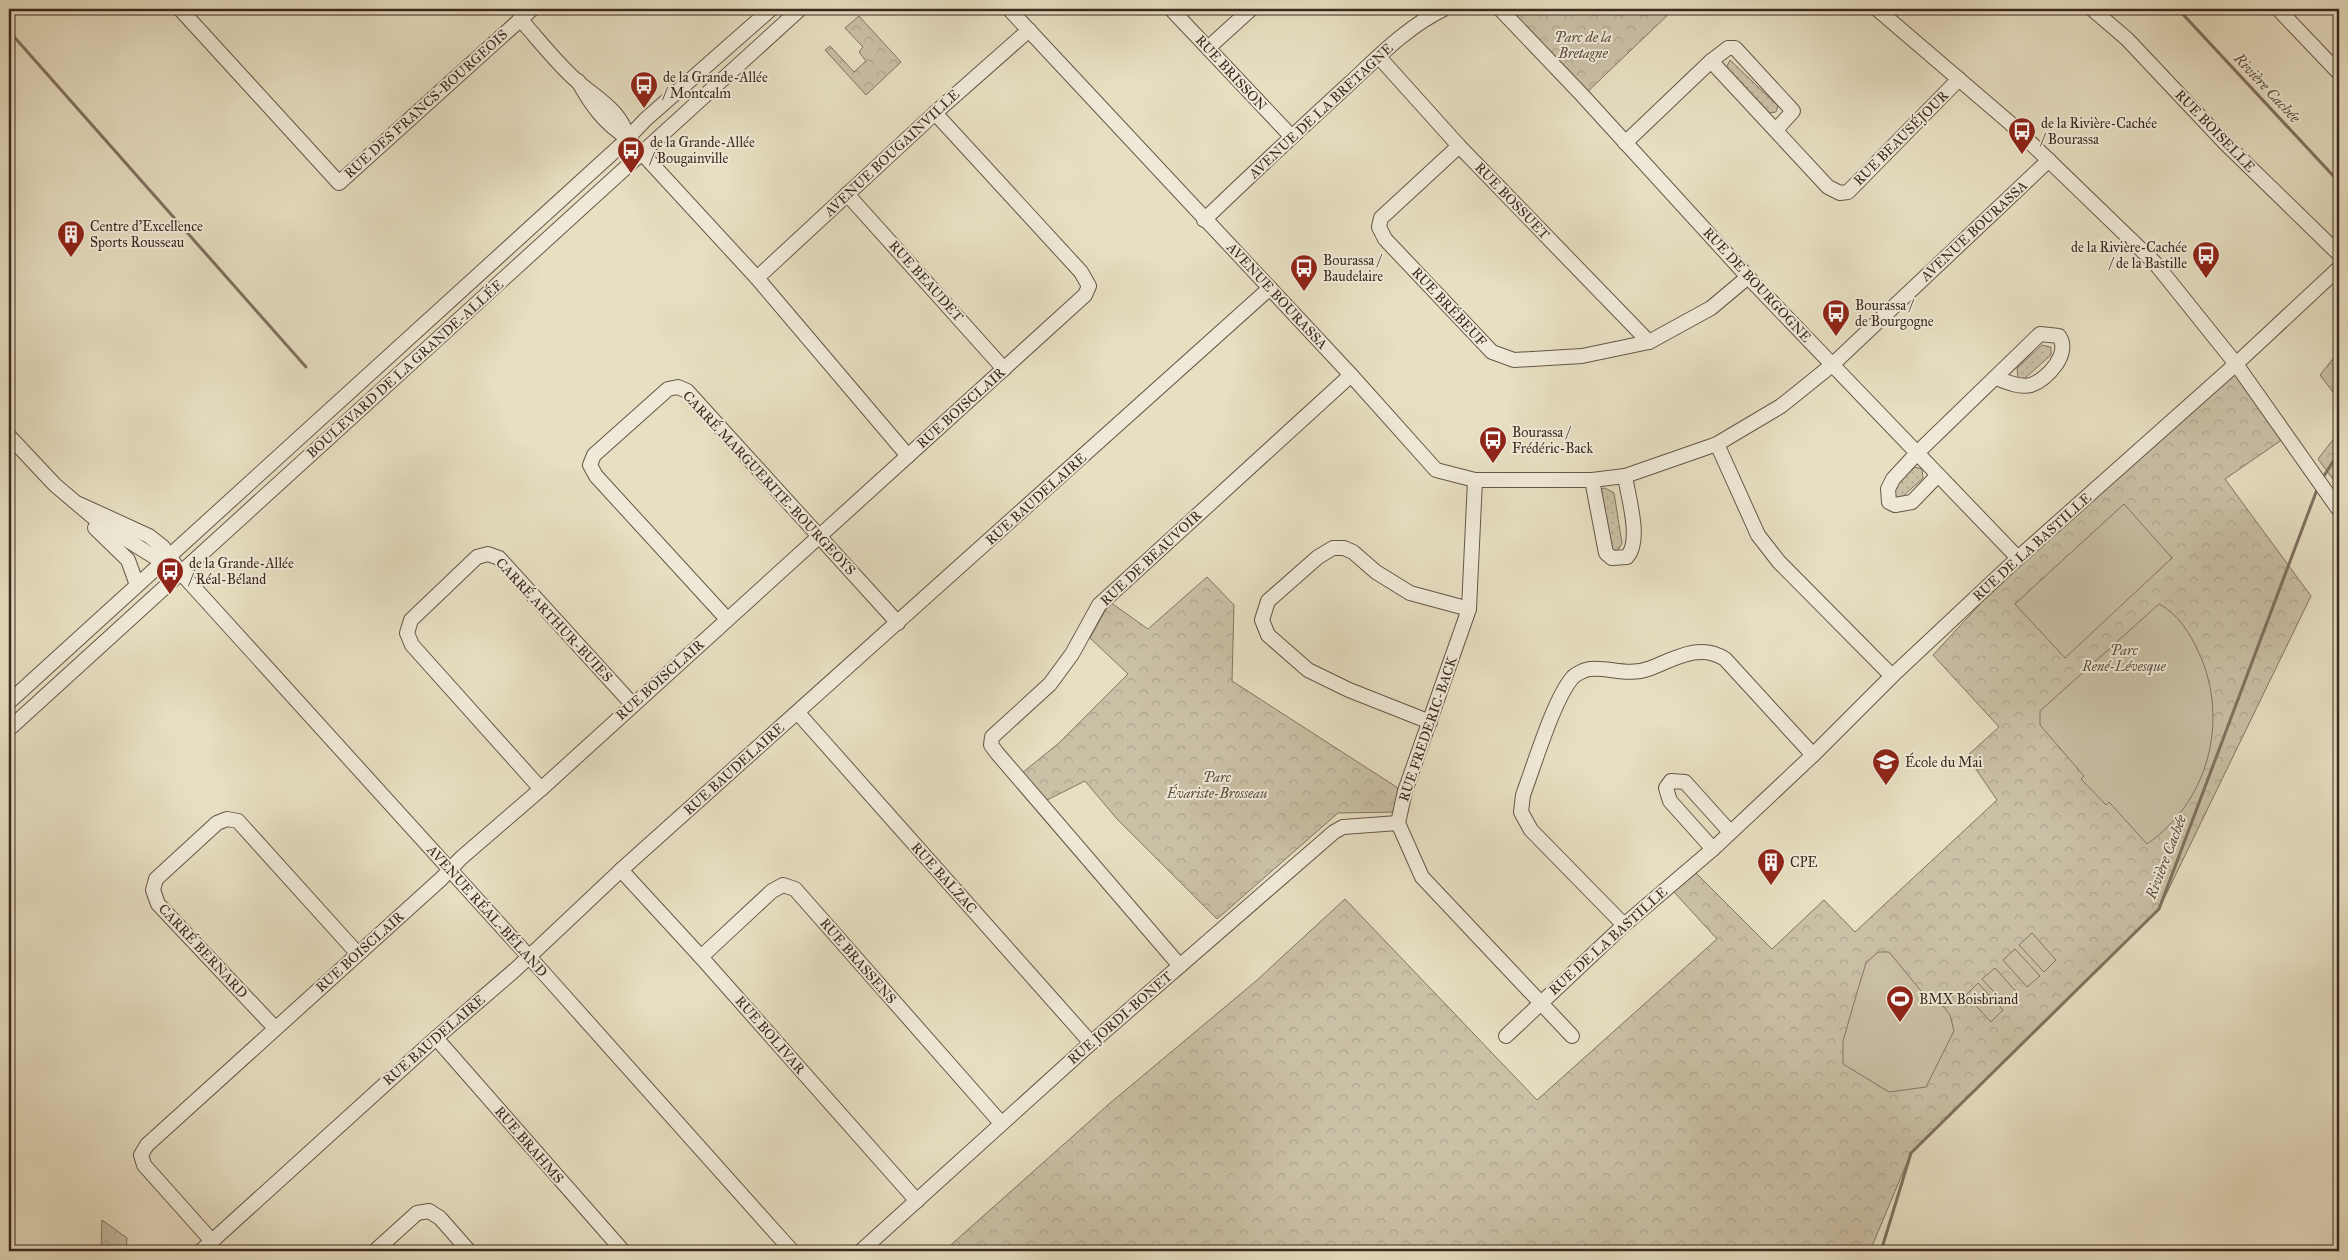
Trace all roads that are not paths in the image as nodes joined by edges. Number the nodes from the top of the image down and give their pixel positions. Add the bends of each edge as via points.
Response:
1 (180, 9) edge
2 (532, 9) edge
3 (771, 9) edge
4 (800, 9) edge
5 (1009, 9) edge
6 (1171, 9) edge
7 (1251, 9) edge
8 (1444, 9) edge
9 (1500, 9) edge
10 (1877, 9) edge
11 (2092, 9) edge
12 (2278, 9) edge
13 (520, 19) junction
14 (1029, 30) junction
15 (1208, 48) junction
16 (1378, 57) junction
17 (1710, 61) junction
18 (2339, 73) edge
19 (1960, 79) junction
20 (935, 113) junction
21 (1776, 130) junction
22 (1291, 136) junction
23 (628, 138) junction
24 (1625, 143) junction
25 (1459, 146) junction
26 (642, 153) junction
27 (2049, 160) junction
28 (847, 194) junction
29 (1204, 220) junction
30 (2339, 254) edge
31 (2339, 268) edge
32 (1748, 277) junction
33 (757, 278) junction
34 (1270, 288) junction
35 (1649, 342) junction
36 (2236, 364) junction
37 (1832, 365) junction
38 (1004, 368) junction
39 (1351, 375) junction
40 (1996, 378) junction
41 (9, 436) edge
42 (1717, 444) junction
43 (1918, 452) junction
44 (908, 456) junction
45 (1938, 475) junction
46 (1625, 476) junction
47 (1475, 480) junction
48 (1592, 480) junction
49 (79, 504) junction
50 (2339, 510) edge
51 (819, 536) junction
52 (2018, 558) junction
53 (166, 559) junction
54 (181, 573) junction
55 (137, 585) junction
56 (1469, 610) junction
57 (727, 620) junction
58 (898, 622) junction
59 (1892, 676) junction
60 (9, 702) edge
61 (633, 705) junction
62 (798, 713) junction
63 (1430, 722) junction
64 (9, 730) edge
65 (1813, 755) junction
66 (541, 788) junction
67 (1398, 823) junction
68 (1730, 832) junction
69 (1713, 849) junction
70 (450, 870) junction
71 (620, 870) junction
72 (1624, 926) junction
73 (358, 954) junction
74 (528, 957) junction
75 (701, 957) junction
76 (1180, 966) junction
77 (1540, 1002) junction
78 (275, 1028) junction
79 (1506, 1036) dead end
80 (1572, 1036) dead end
81 (436, 1038) junction
82 (1091, 1044) junction
83 (1001, 1123) junction
84 (916, 1201) junction
85 (211, 1240) junction
86 (201, 1251) edge
87 (375, 1251) edge
88 (469, 1251) edge
89 (623, 1251) edge
90 (792, 1251) edge
91 (861, 1251) edge

1 - 13 street, RUE DES FRANCS-BOURGEOIS via 339,182
2 - 13 street, RUE DES FRANCS-BOURGEOIS
3 - 23 street, BOULEVARD DE LA GRANDE-ALLÉE
4 - 26 street, BOULEVARD DE LA GRANDE-ALLÉE
5 - 14 street, AVENUE BOURASSA
6 - 15 street, RUE BRISSON
7 - 15 street
8 - 16 street, AVENUE DE LA BRETAGNE via 1425,18
9 - 24 street, RUE DE BOURGOGNE
10 - 19 street
11 - 30 street, RUE BOISELLE via 2127,39 2225,143
12 - 18 street
13 - 23 street via 578,81 590,104 610,126
14 - 20 street, AVENUE BOUGAINVILLE
14 - 29 street, AVENUE BOURASSA
15 - 22 street, RUE BRISSON
16 - 22 street, AVENUE DE LA BRETAGNE
16 - 25 street, RUE BOSSUET
17 - 21 street, RUE BEAUSÉJOUR
17 - 21 street via 1728,48 1735,48 1793,111
17 - 24 street
19 - 21 street, RUE BEAUSÉJOUR via 1848,192 1840,193 1828,187
19 - 27 street
20 - 28 street, AVENUE BOUGAINVILLE
20 - 38 street, RUE BOISCLAIR via 1081,272 1089,286 1085,295
22 - 29 street, AVENUE DE LA BRETAGNE
23 - 26 street
23 - 53 street, BOULEVARD DE LA GRANDE-ALLÉE
24 - 32 street, RUE DE BOURGOGNE
25 - 35 street, RUE BOSSUET
25 - 35 street, RUE BRÉBEUF via 1381,218 1378,227 1492,352 1514,360 1582,356
26 - 33 street
26 - 54 street, BOULEVARD DE LA GRANDE-ALLÉE
27 - 36 street via 2155,264
27 - 37 street, AVENUE BOURASSA
28 - 33 street, AVENUE BOUGAINVILLE
28 - 38 street, RUE BEAUDET
29 - 34 street, AVENUE BOURASSA
31 - 36 street, RUE DE LA BASTILLE
32 - 35 street, RUE BRÉBEUF via 1712,308
32 - 37 street, RUE DE BOURGOGNE
33 - 44 street
34 - 39 street, AVENUE BOURASSA
34 - 58 street, RUE BAUDELAIRE
36 - 50 street
36 - 52 street, RUE DE LA BASTILLE
37 - 42 street, AVENUE BOURASSA via 1781,406
37 - 43 street, RUE DE BOURGOGNE
38 - 44 street, RUE BOISCLAIR
39 - 47 street, AVENUE BOURASSA via 1436,470
39 - 76 street, RUE DE BEAUVOIR via 1098,605 1072,654 1050,684 992,737 991,745 997,754
40 - 40 street via 2016,385 2031,385 2054,368 2062,353 2063,342 2059,336 2040,334
40 - 43 street
41 - 49 street via 55,485
42 - 46 street, AVENUE BOURASSA
42 - 59 street via 1758,535 1780,562
43 - 45 street, RUE DE BOURGOGNE
43 - 45 street via 1893,479 1888,490 1889,502 1895,505 1912,502
44 - 51 street, RUE BOISCLAIR
45 - 52 street, RUE DE BOURGOGNE
46 - 48 street, AVENUE BOURASSA
46 - 48 street via 1635,537 1634,550 1627,557 1612,558 1606,552
47 - 48 street, AVENUE BOURASSA
47 - 56 street, RUE FREDERIC-BACK
49 - 53 street, AVENUE RÉAL-BÉLAND via 142,532 163,547
49 - 55 street via 98,531 128,560
51 - 57 street, RUE BOISCLAIR
51 - 57 street, CARRÉ MARGUERITE-BOURGEOYS via 687,391 678,386 668,389 624,426 594,455 590,465 596,476
51 - 58 street, CARRÉ MARGUERITE-BOURGEOYS
52 - 59 street, RUE DE LA BASTILLE
53 - 54 street, AVENUE RÉAL-BÉLAND
53 - 55 street, BOULEVARD DE LA GRANDE-ALLÉE
54 - 64 street, BOULEVARD DE LA GRANDE-ALLÉE
54 - 70 street, AVENUE RÉAL-BÉLAND
55 - 60 street, BOULEVARD DE LA GRANDE-ALLÉE
56 - 63 street, RUE FREDERIC-BACK
56 - 63 street via 1410,592 1344,548 1332,548 1268,602 1262,620 1268,635 1308,670
57 - 61 street, RUE BOISCLAIR
58 - 62 street, RUE BAUDELAIRE
59 - 65 street, RUE DE LA BASTILLE
61 - 66 street, RUE BOISCLAIR
61 - 66 street, CARRÉ ARTHUR-BUIES via 499,558 488,554 477,557 411,620 407,633 412,645
62 - 71 street, RUE BAUDELAIRE
62 - 82 street, RUE BALZAC
63 - 67 street, RUE FREDERIC-BACK via 1405,791
65 - 68 street, RUE DE LA BASTILLE
65 - 72 street via 1715,652 1693,651 1646,670 1590,669 1575,675 1562,692 1523,796 1521,812 1532,830
66 - 70 street, RUE BOISCLAIR
67 - 76 street, RUE JORDI-BONET via 1343,827 1334,832
67 - 77 street via 1422,877
68 - 69 street, RUE DE LA BASTILLE
68 - 69 street via 1685,782 1671,781 1666,788 1670,801
69 - 72 street, RUE DE LA BASTILLE
70 - 73 street, RUE BOISCLAIR
70 - 74 street, AVENUE RÉAL-BÉLAND
71 - 74 street, RUE BAUDELAIRE
71 - 75 street, RUE BOLIVAR
72 - 77 street, RUE DE LA BASTILLE
73 - 78 street, RUE BOISCLAIR
73 - 78 street, CARRÉ BERNARD via 238,821 227,819 217,823 195,842 156,879 153,890 158,904
74 - 81 street, RUE BAUDELAIRE
74 - 90 street, AVENUE RÉAL-BÉLAND
75 - 83 street, RUE BRASSENS via 772,891 783,886 795,889
75 - 84 street, RUE BOLIVAR
76 - 82 street, RUE JORDI-BONET
77 - 79 street, RUE DE LA BASTILLE
77 - 80 street
78 - 85 street, RUE BOISCLAIR via 147,1145 141,1155 144,1165
81 - 85 street, RUE BAUDELAIRE
81 - 89 street, RUE BRAHMS
82 - 83 street, RUE JORDI-BONET
83 - 84 street, RUE JORDI-BONET
84 - 91 street, RUE JORDI-BONET
85 - 86 street, RUE BAUDELAIRE
87 - 88 street via 417,1213 429,1211 440,1218

